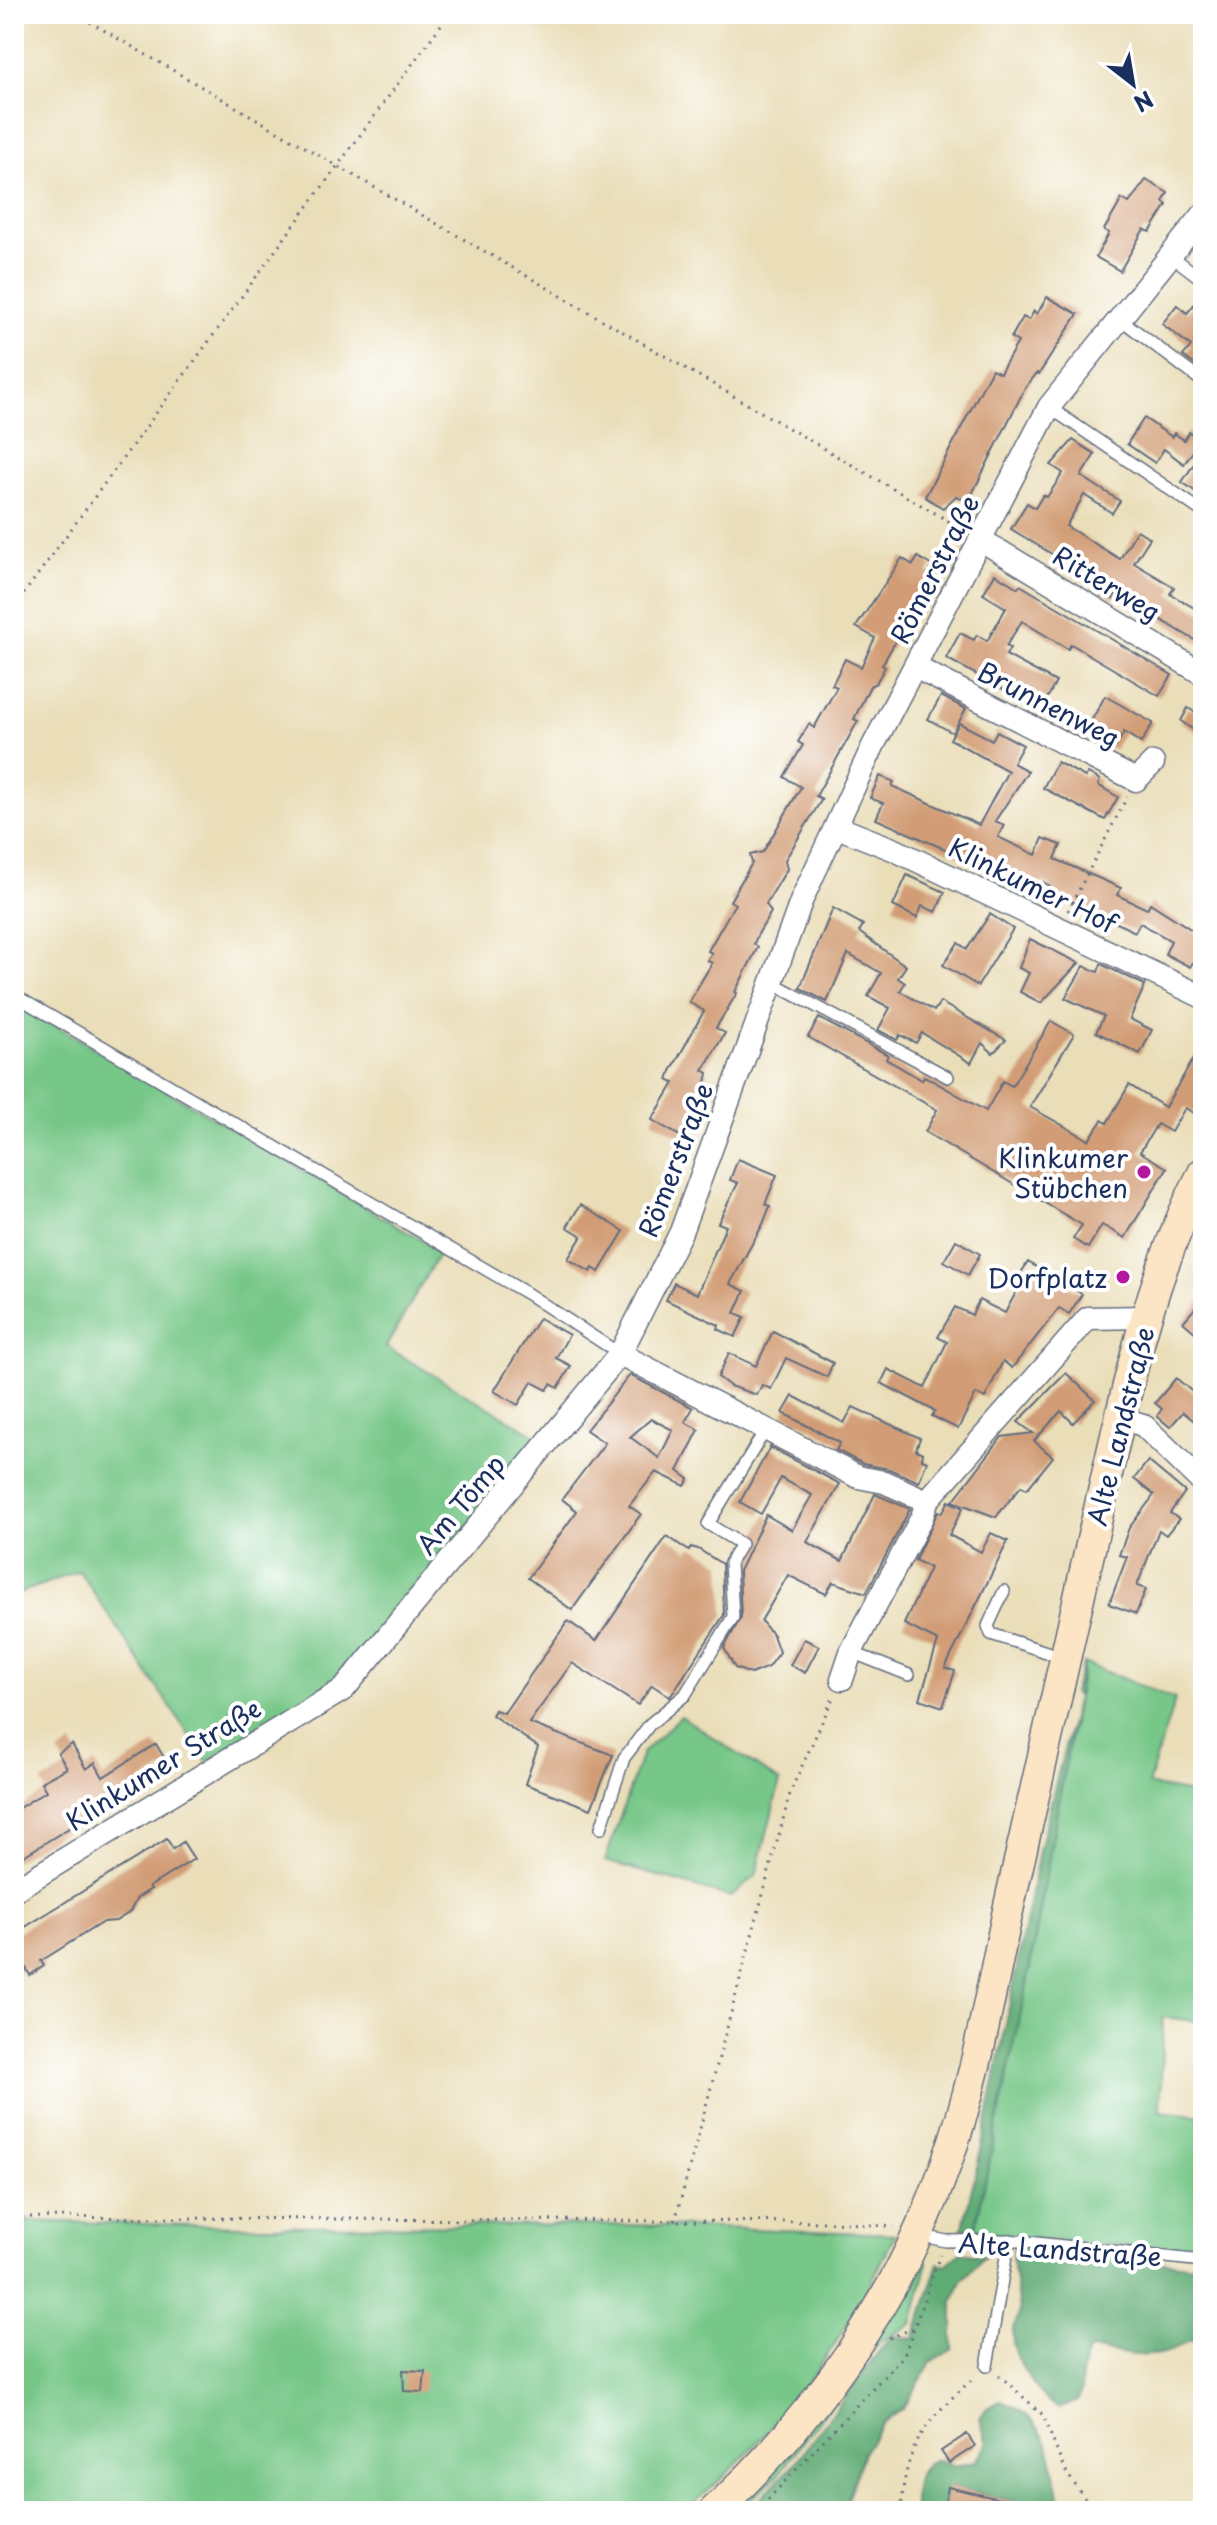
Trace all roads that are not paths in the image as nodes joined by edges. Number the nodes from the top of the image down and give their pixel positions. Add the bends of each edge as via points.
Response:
1 (1203, 215) edge
2 (1170, 255) junction
3 (1203, 280) edge
4 (1119, 318) junction
5 (1203, 382) edge
6 (1049, 407) junction
7 (1203, 512) edge
8 (981, 540) junction
9 (915, 667) junction
10 (1203, 674) edge
11 (1153, 763) dead end
12 (837, 827) junction
13 (771, 982) junction
14 (14, 995) edge
15 (1203, 997) edge
16 (948, 1077) dead end
17 (1203, 1173) edge
18 (1146, 1317) junction
19 (620, 1354) junction
20 (1120, 1418) junction
21 (766, 1429) junction
22 (1203, 1483) edge
23 (927, 1501) junction
24 (1004, 1591) dead end
25 (851, 1652) junction
26 (1062, 1672) junction
27 (909, 1675) dead end
28 (842, 1679) road end
29 (344, 1689) joint
30 (601, 1828) dead end
31 (14, 1890) edge
32 (917, 2235) junction
33 (1009, 2240) junction
34 (1203, 2261) edge
35 (987, 2366) road end
36 (714, 2511) edge

1 - 2 street, Römerstraße
2 - 3 lane
2 - 4 street, Römerstraße
4 - 5 lane
4 - 6 street, Römerstraße
6 - 7 lane
6 - 8 street, Römerstraße
8 - 9 street, Römerstraße
8 - 10 street, Ritterweg
9 - 11 street, Brunnenweg via 1136,780
9 - 12 street, Römerstraße
12 - 13 street, Römerstraße
12 - 15 street, Klinkumer Hof
13 - 16 lane
13 - 19 street, Römerstraße via 681,1232
14 - 19 lane
17 - 18 main road, Alte Landstraße via 1169,1241
18 - 20 main road, Alte Landstraße
18 - 23 street via 1088,1318
19 - 21 street
19 - 29 street, Am Tömp
20 - 22 street via 1143,1425
20 - 26 main road, Alte Landstraße
21 - 23 street via 858,1477
21 - 30 lane via 708,1524 741,1544 730,1563 733,1617 685,1695 650,1724 624,1758
23 - 25 street
24 - 26 lane via 988,1626 991,1634
25 - 27 lane
25 - 28 street
26 - 32 main road, Alte Landstraße via 964,2104
29 - 31 street, Klinkumer Straße
32 - 33 lane, Alte Landstraße via 946,2241
32 - 36 main road, Alte Landstraße via 870,2322 819,2399 758,2471
33 - 34 lane, Alte Landstraße
33 - 35 lane

